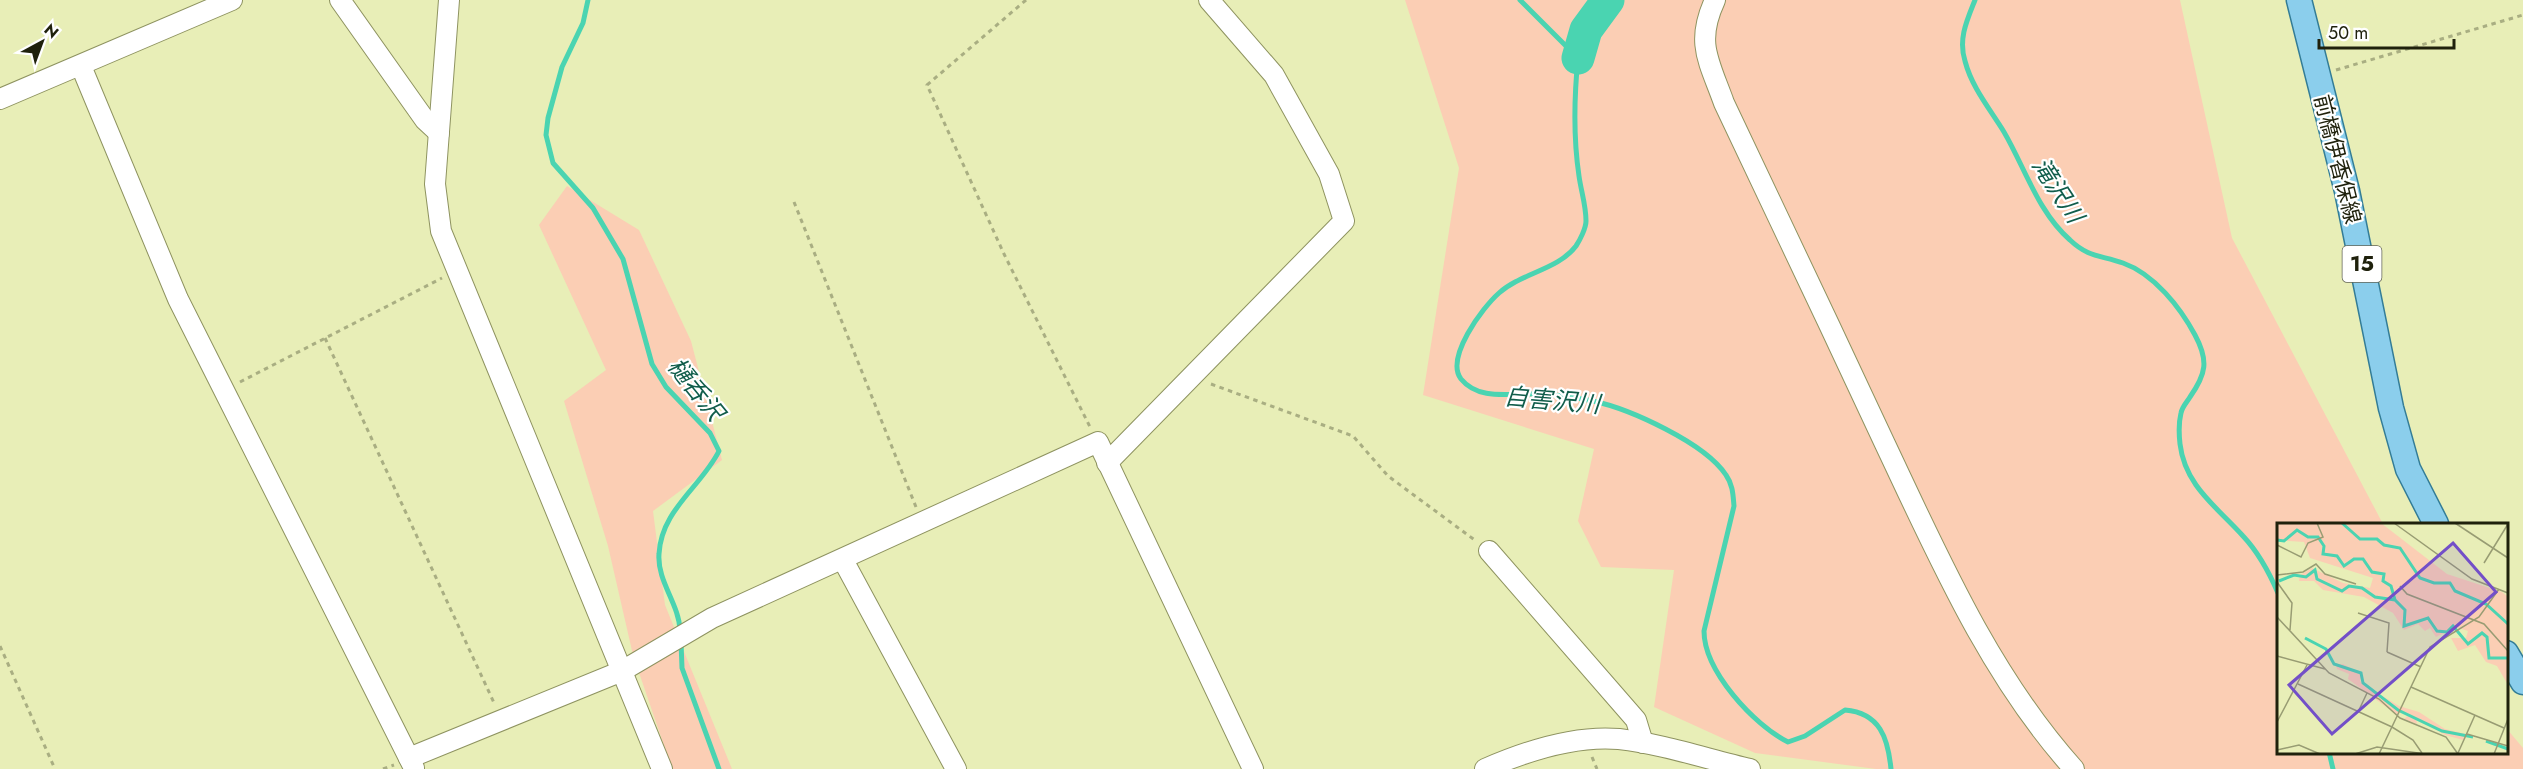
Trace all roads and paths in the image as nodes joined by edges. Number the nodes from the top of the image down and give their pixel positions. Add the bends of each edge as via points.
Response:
1 (231, 0) edge
2 (340, 0) edge
3 (449, 0) edge
4 (1026, 0) edge
5 (1209, 0) edge
6 (1715, 0) edge
7 (2299, 0) edge
8 (2523, 15) edge
9 (81, 66) junction
10 (2317, 75) junction
11 (0, 99) edge
12 (439, 133) junction
13 (794, 202) dead end
14 (457, 270) junction
15 (325, 338) junction
16 (1192, 377) junction
17 (225, 390) junction
18 (1098, 442) junction
19 (1107, 463) junction
20 (922, 523) junction
21 (2435, 523) edge
22 (1489, 551) joint
23 (843, 560) junction
24 (0, 646) edge
25 (2508, 656) edge
26 (622, 671) junction
27 (2523, 682) edge
28 (502, 720) junction
29 (1643, 743) junction
30 (412, 764) edge
31 (55, 769) edge
32 (662, 769) edge
33 (956, 769) edge
34 (1253, 769) edge
35 (1485, 769) edge
36 (1750, 769) edge
37 (2074, 769) edge

1 - 9 street
2 - 12 street via 425,120
3 - 12 street
4 - 18 path via 927,85 1004,254
5 - 16 street via 1274,75 1329,174 1344,221
6 - 37 street via 1703,45 1724,103 1935,550 2014,692
7 - 10 main road, 前橋伊香保線 / 15
8 - 10 path
9 - 11 street
9 - 17 street via 178,299
10 - 21 main road, 前橋伊香保線 / 15 via 2347,191 2391,408 2408,470
12 - 14 street via 436,206 441,231
13 - 20 path
14 - 15 path
14 - 26 street
15 - 17 path
15 - 28 path
16 - 19 street
16 - 22 path via 1353,436 1388,476
17 - 30 street
18 - 19 street
18 - 20 street
19 - 34 street
20 - 23 street
22 - 29 street via 1635,720
23 - 26 street via 712,618
23 - 33 street
24 - 31 path
25 - 27 main road
26 - 28 street
26 - 32 street
28 - 30 street
29 - 35 street via 1586,740 1525,752
29 - 36 street

